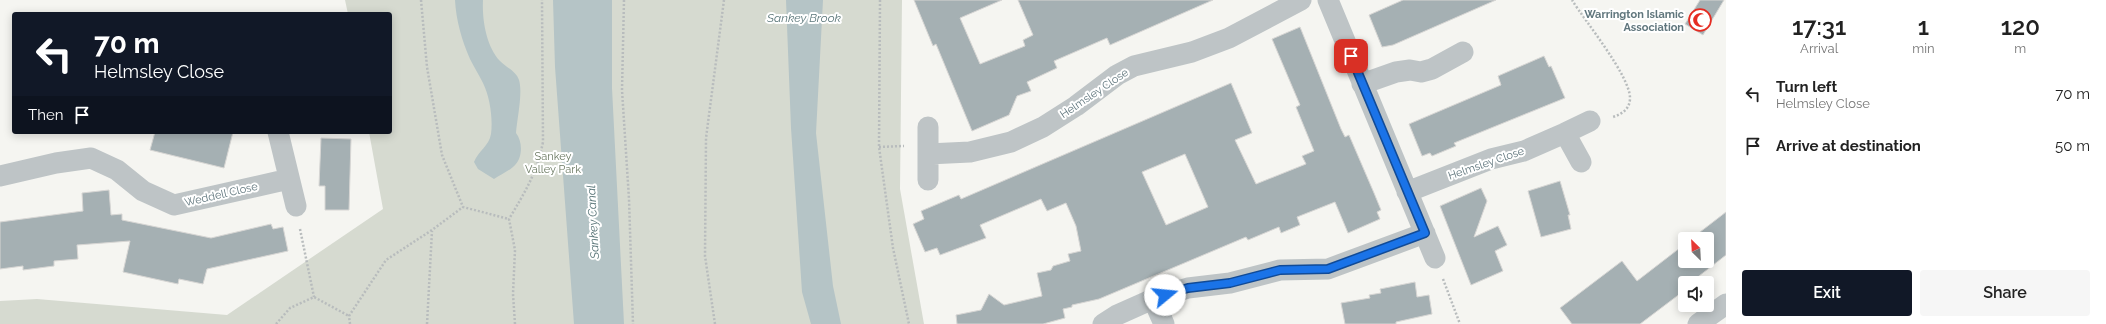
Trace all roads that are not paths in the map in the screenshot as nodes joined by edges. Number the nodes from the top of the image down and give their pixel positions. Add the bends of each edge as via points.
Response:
1 (1301, 0) edge
2 (1328, 0) edge
3 (1463, 52) dead end
4 (1362, 84) junction
5 (1590, 121) road end
6 (928, 127) dead end
7 (1565, 133) junction
8 (278, 134) edge
9 (928, 154) junction
10 (1580, 162) dead end
11 (0, 176) edge
12 (289, 179) junction
13 (928, 180) dead end
14 (1407, 192) junction
15 (296, 206) road end
16 (1425, 233) junction
17 (1435, 258) road end
18 (1153, 298) junction
19 (1726, 304) edge
20 (1103, 324) edge
21 (1164, 324) edge
22 (1698, 324) edge

1 - 9 street, Helmsley Close via 1229,38 1192,52 1134,66 1043,127 1011,142 970,152
2 - 4 street
3 - 4 street via 1432,69 1421,72 1396,72
4 - 14 street
5 - 7 street, Helmsley Close
6 - 9 street
7 - 10 street
7 - 14 street, Helmsley Close via 1524,151 1491,159
8 - 12 street
9 - 13 street
11 - 12 street, Weddell Close via 91,158 117,170 143,191 174,205
12 - 15 street
14 - 16 street
16 - 17 street
16 - 18 street via 1328,269 1280,270 1230,283 1188,288
18 - 20 street
18 - 21 street
19 - 22 street

